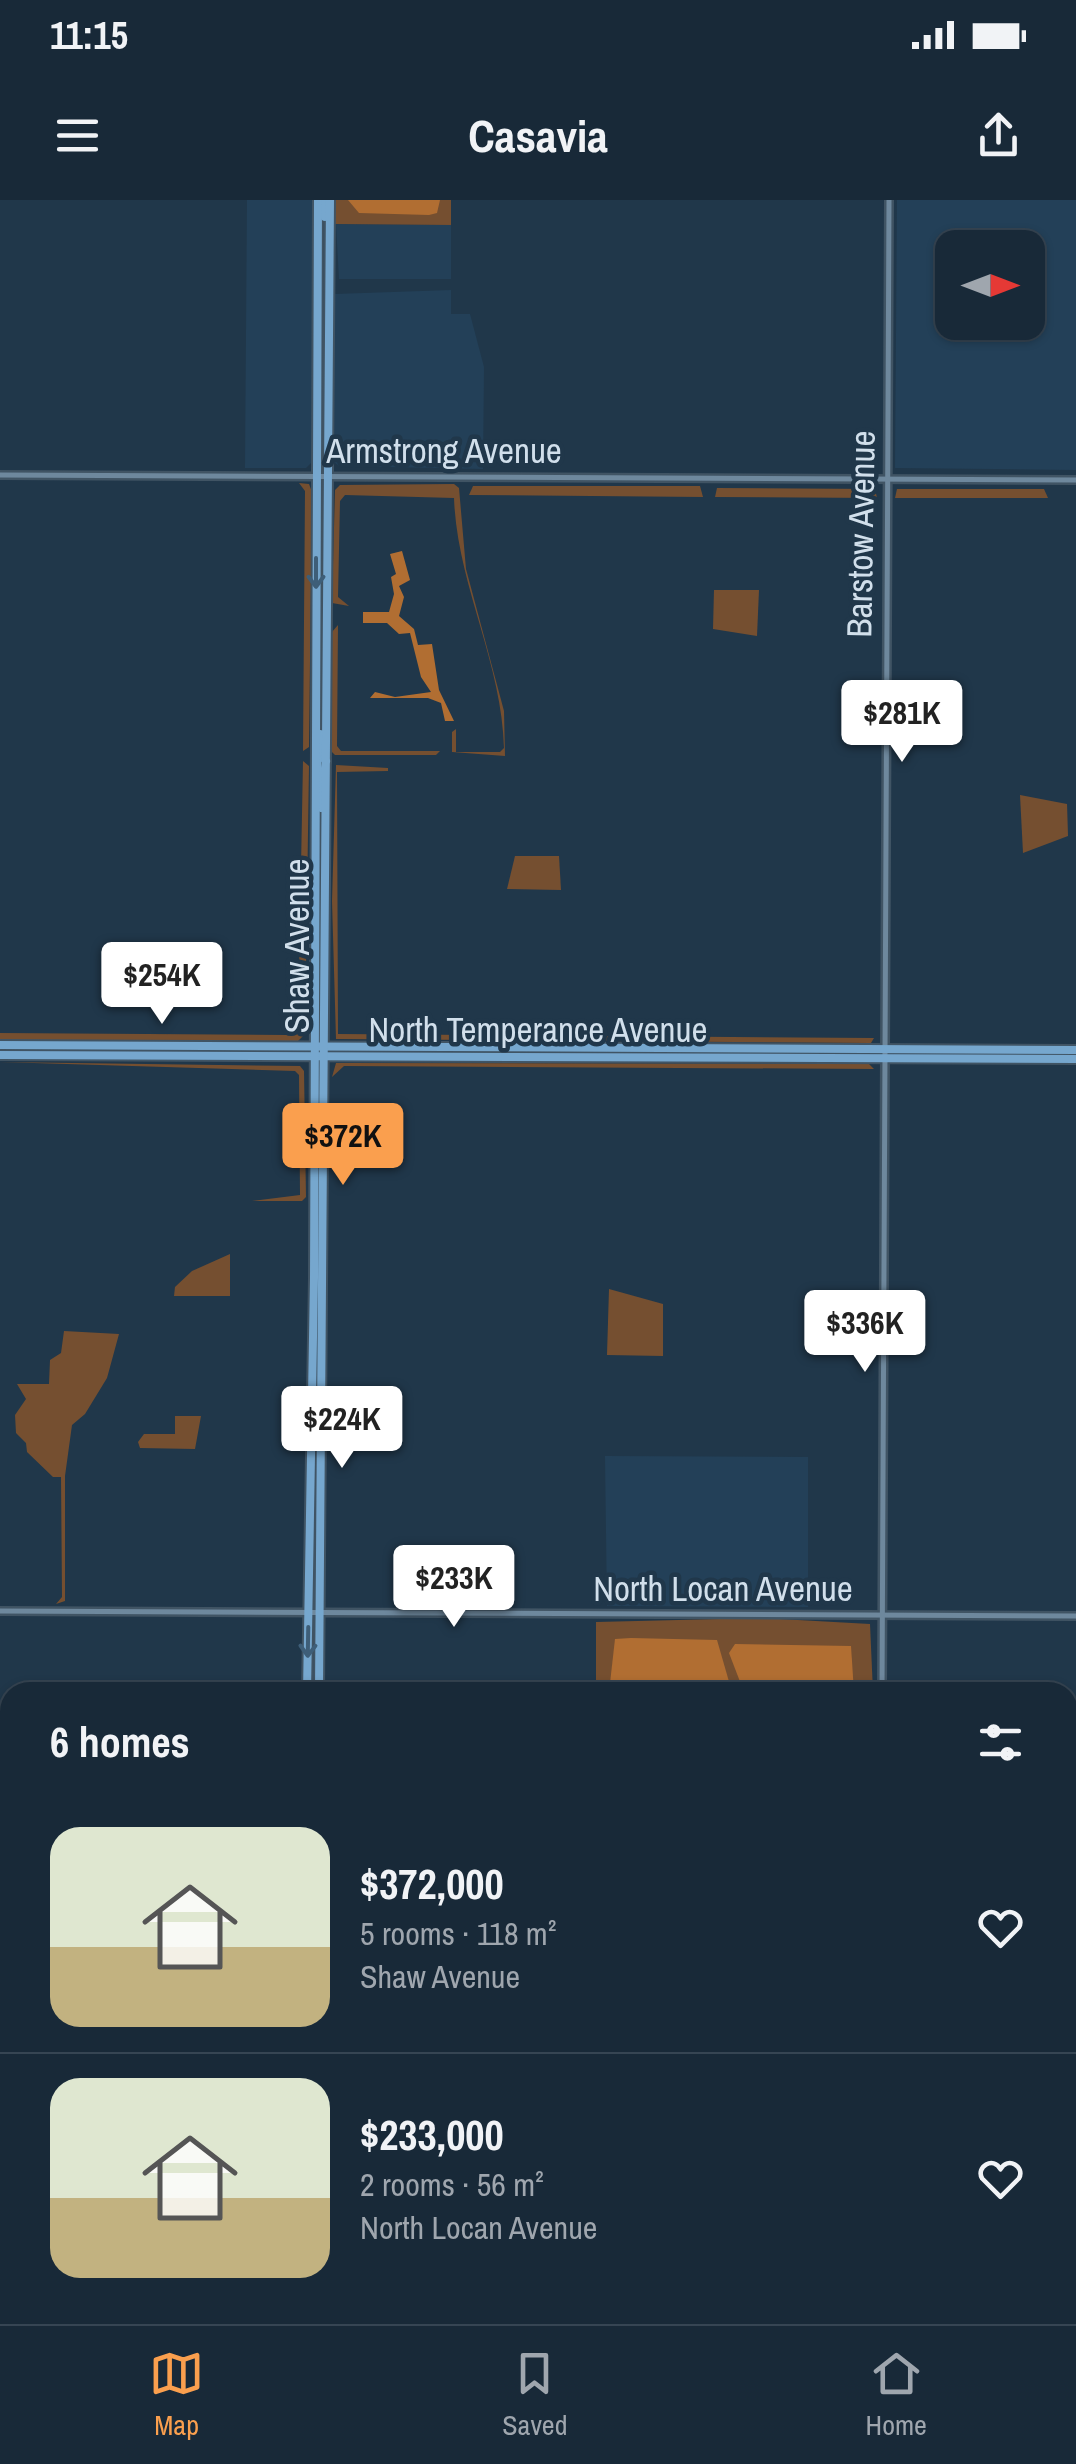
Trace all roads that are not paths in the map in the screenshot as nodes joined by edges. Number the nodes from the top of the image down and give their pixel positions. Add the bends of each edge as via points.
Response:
1 (324, 200) edge
2 (889, 200) edge
3 (318, 254) junction
4 (330, 284) junction
5 (0, 476) edge
6 (317, 476) junction
7 (328, 476) junction
8 (887, 480) junction
9 (1076, 480) edge
10 (316, 690) junction
11 (314, 756) junction
12 (326, 760) junction
13 (326, 828) junction
14 (0, 1045) edge
15 (312, 1046) junction
16 (325, 1046) junction
17 (1076, 1050) edge
18 (882, 1054) junction
19 (0, 1055) edge
20 (312, 1057) junction
21 (324, 1057) junction
22 (1076, 1059) edge
23 (314, 1205) junction
24 (324, 1264) junction
25 (314, 1278) junction
26 (324, 1337) junction
27 (0, 1612) edge
28 (309, 1612) junction
29 (320, 1612) junction
30 (882, 1615) junction
31 (1076, 1616) edge
32 (307, 1682) edge
33 (319, 1682) edge
34 (882, 1682) edge

1 - 3 main road, Shaw Avenue
1 - 4 main road, Shaw Avenue
2 - 8 street, Barstow Avenue
3 - 4 main road
3 - 6 main road, Shaw Avenue
4 - 7 main road, Shaw Avenue
5 - 6 street, Armstrong Avenue
6 - 7 street, Armstrong Avenue
6 -> 10 main road, Shaw Avenue
7 - 8 street, Armstrong Avenue
7 - 12 main road, Shaw Avenue
8 - 9 street, Armstrong Avenue
8 - 18 street, Barstow Avenue
10 - 11 main road, Shaw Avenue
10 - 12 main road via 320,754
11 - 13 main road
11 - 15 main road, Shaw Avenue
12 - 13 main road, Shaw Avenue
13 - 16 main road, Shaw Avenue
14 - 15 main road, North Temperance Avenue
15 - 16 main road, North Temperance Avenue
15 - 20 main road, Shaw Avenue
16 - 18 main road, North Temperance Avenue
16 - 21 main road, Shaw Avenue
17 - 18 main road, North Temperance Avenue
18 - 21 main road, North Temperance Avenue
18 - 22 main road, North Temperance Avenue
18 - 30 street, Barstow Avenue
19 - 20 main road, North Temperance Avenue
20 - 21 main road, North Temperance Avenue
20 - 23 main road, Shaw Avenue
21 - 24 main road, Shaw Avenue
23 - 24 main road
23 - 25 main road, Shaw Avenue
24 - 26 main road, Shaw Avenue
25 - 26 main road
25 - 28 main road, Shaw Avenue
26 - 29 main road, Shaw Avenue
27 - 28 street, North Locan Avenue
28 - 29 street, North Locan Avenue
28 -> 32 main road, Shaw Avenue
29 - 30 street, North Locan Avenue
29 - 33 main road, Shaw Avenue
30 - 31 street, North Locan Avenue
30 - 34 street, Barstow Avenue

